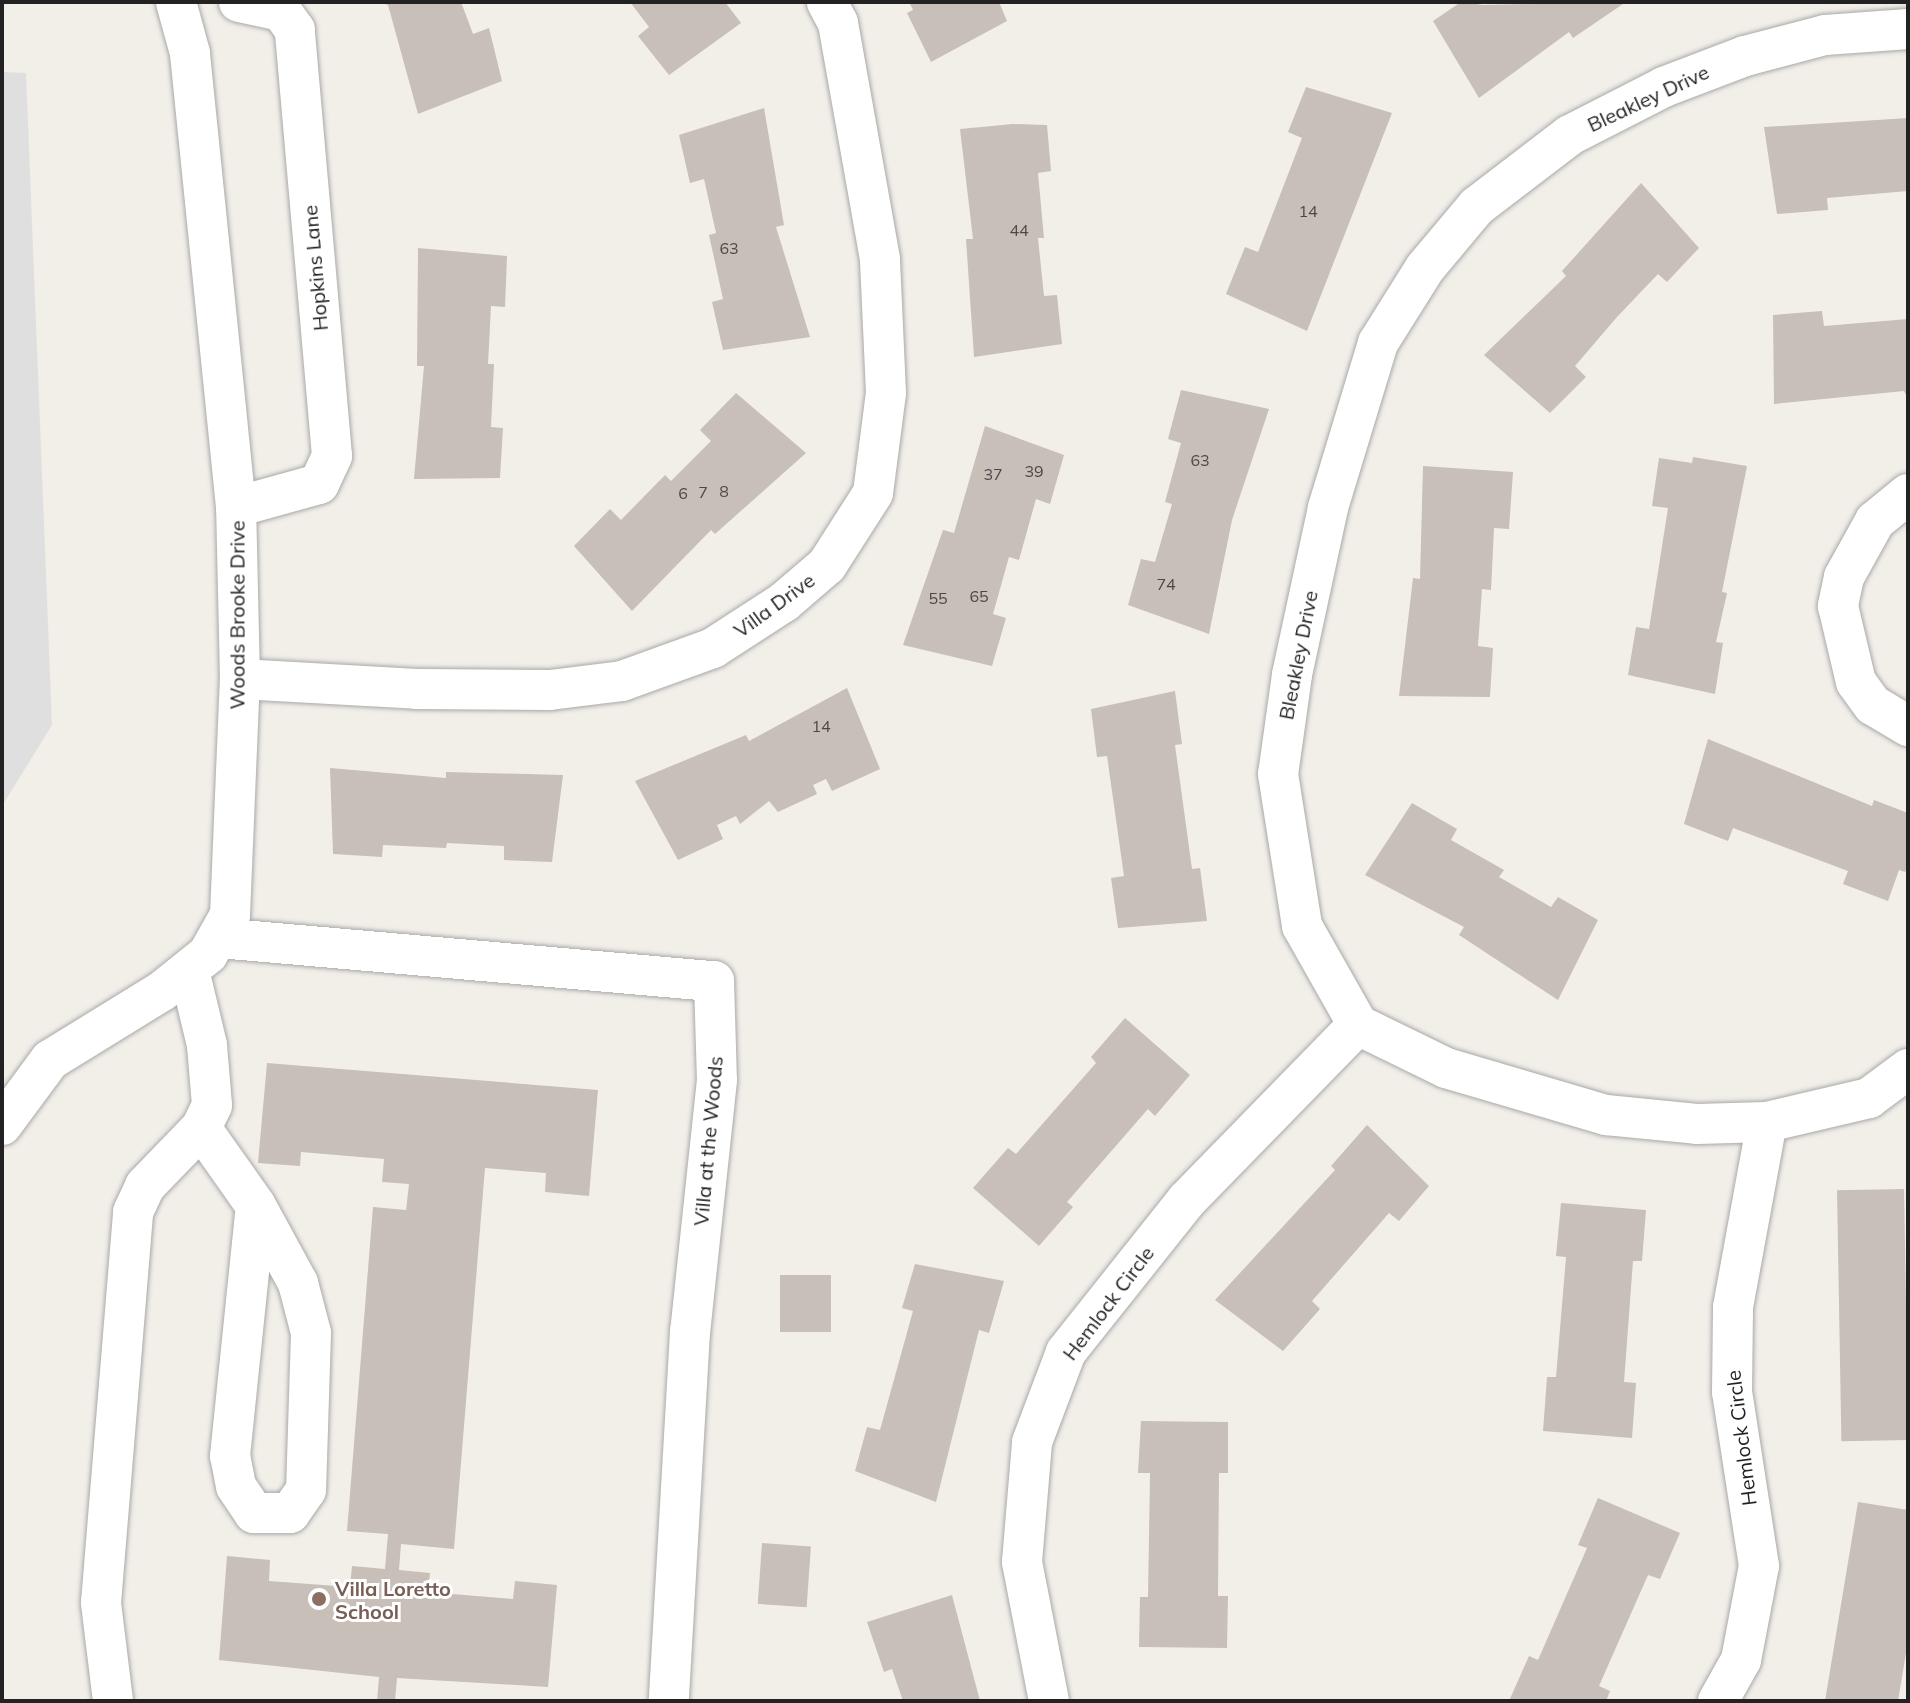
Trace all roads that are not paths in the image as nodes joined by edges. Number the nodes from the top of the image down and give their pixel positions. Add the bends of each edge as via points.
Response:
1 (176, 2) edge
2 (239, 2) edge
3 (827, 2) edge
4 (1908, 29) edge
5 (1908, 494) edge
6 (236, 507) junction
7 (240, 679) junction
8 (1908, 726) edge
9 (219, 938) junction
10 (189, 970) junction
11 (1358, 1025) junction
12 (1908, 1069) edge
13 (1767, 1122) junction
14 (2, 1125) edge
15 (201, 1128) junction
16 (256, 1206) junction
17 (113, 1701) edge
18 (669, 1701) edge
19 (1049, 1701) edge
20 (1718, 1701) edge

1 - 6 street, Woods Brooke Drive via 190,53
2 - 6 street, Hopkins Lane via 281,11 295,30 332,456 319,484
3 - 7 street, Villa Drive via 838,23 880,259 886,393 873,493 827,565 784,602 713,648 622,681 550,690
4 - 11 street, Bleakley Drive via 1825,35 1745,56 1570,135 1477,206 1425,268 1378,343 1328,508 1292,675 1278,774 1302,926
5 - 8 street via 1868,532 1844,577 1838,606 1856,682 1873,705
6 - 7 street, Woods Brooke Drive
7 - 9 street, Woods Brooke Drive via 230,915
9 - 10 street, Woods Brooke Drive
9 - 18 street, Villa at the Woods via 714,981 717,1080 689,1348
10 - 14 street, Woods Brooke Drive via 50,1060
10 - 15 street via 212,1079 212,1105
11 - 13 street via 1446,1068 1606,1115 1697,1124
11 - 19 street, Hemlock Circle via 1187,1200 1066,1352 1032,1442 1022,1562
12 - 13 street via 1869,1098
13 - 20 street, Hemlock Circle via 1743,1237 1732,1364 1759,1566 1741,1660
15 - 16 street
15 - 17 street via 145,1186 133,1212 101,1603
16 - 16 street via 230,1456 236,1486 254,1513 290,1513 306,1490 311,1333 298,1283

